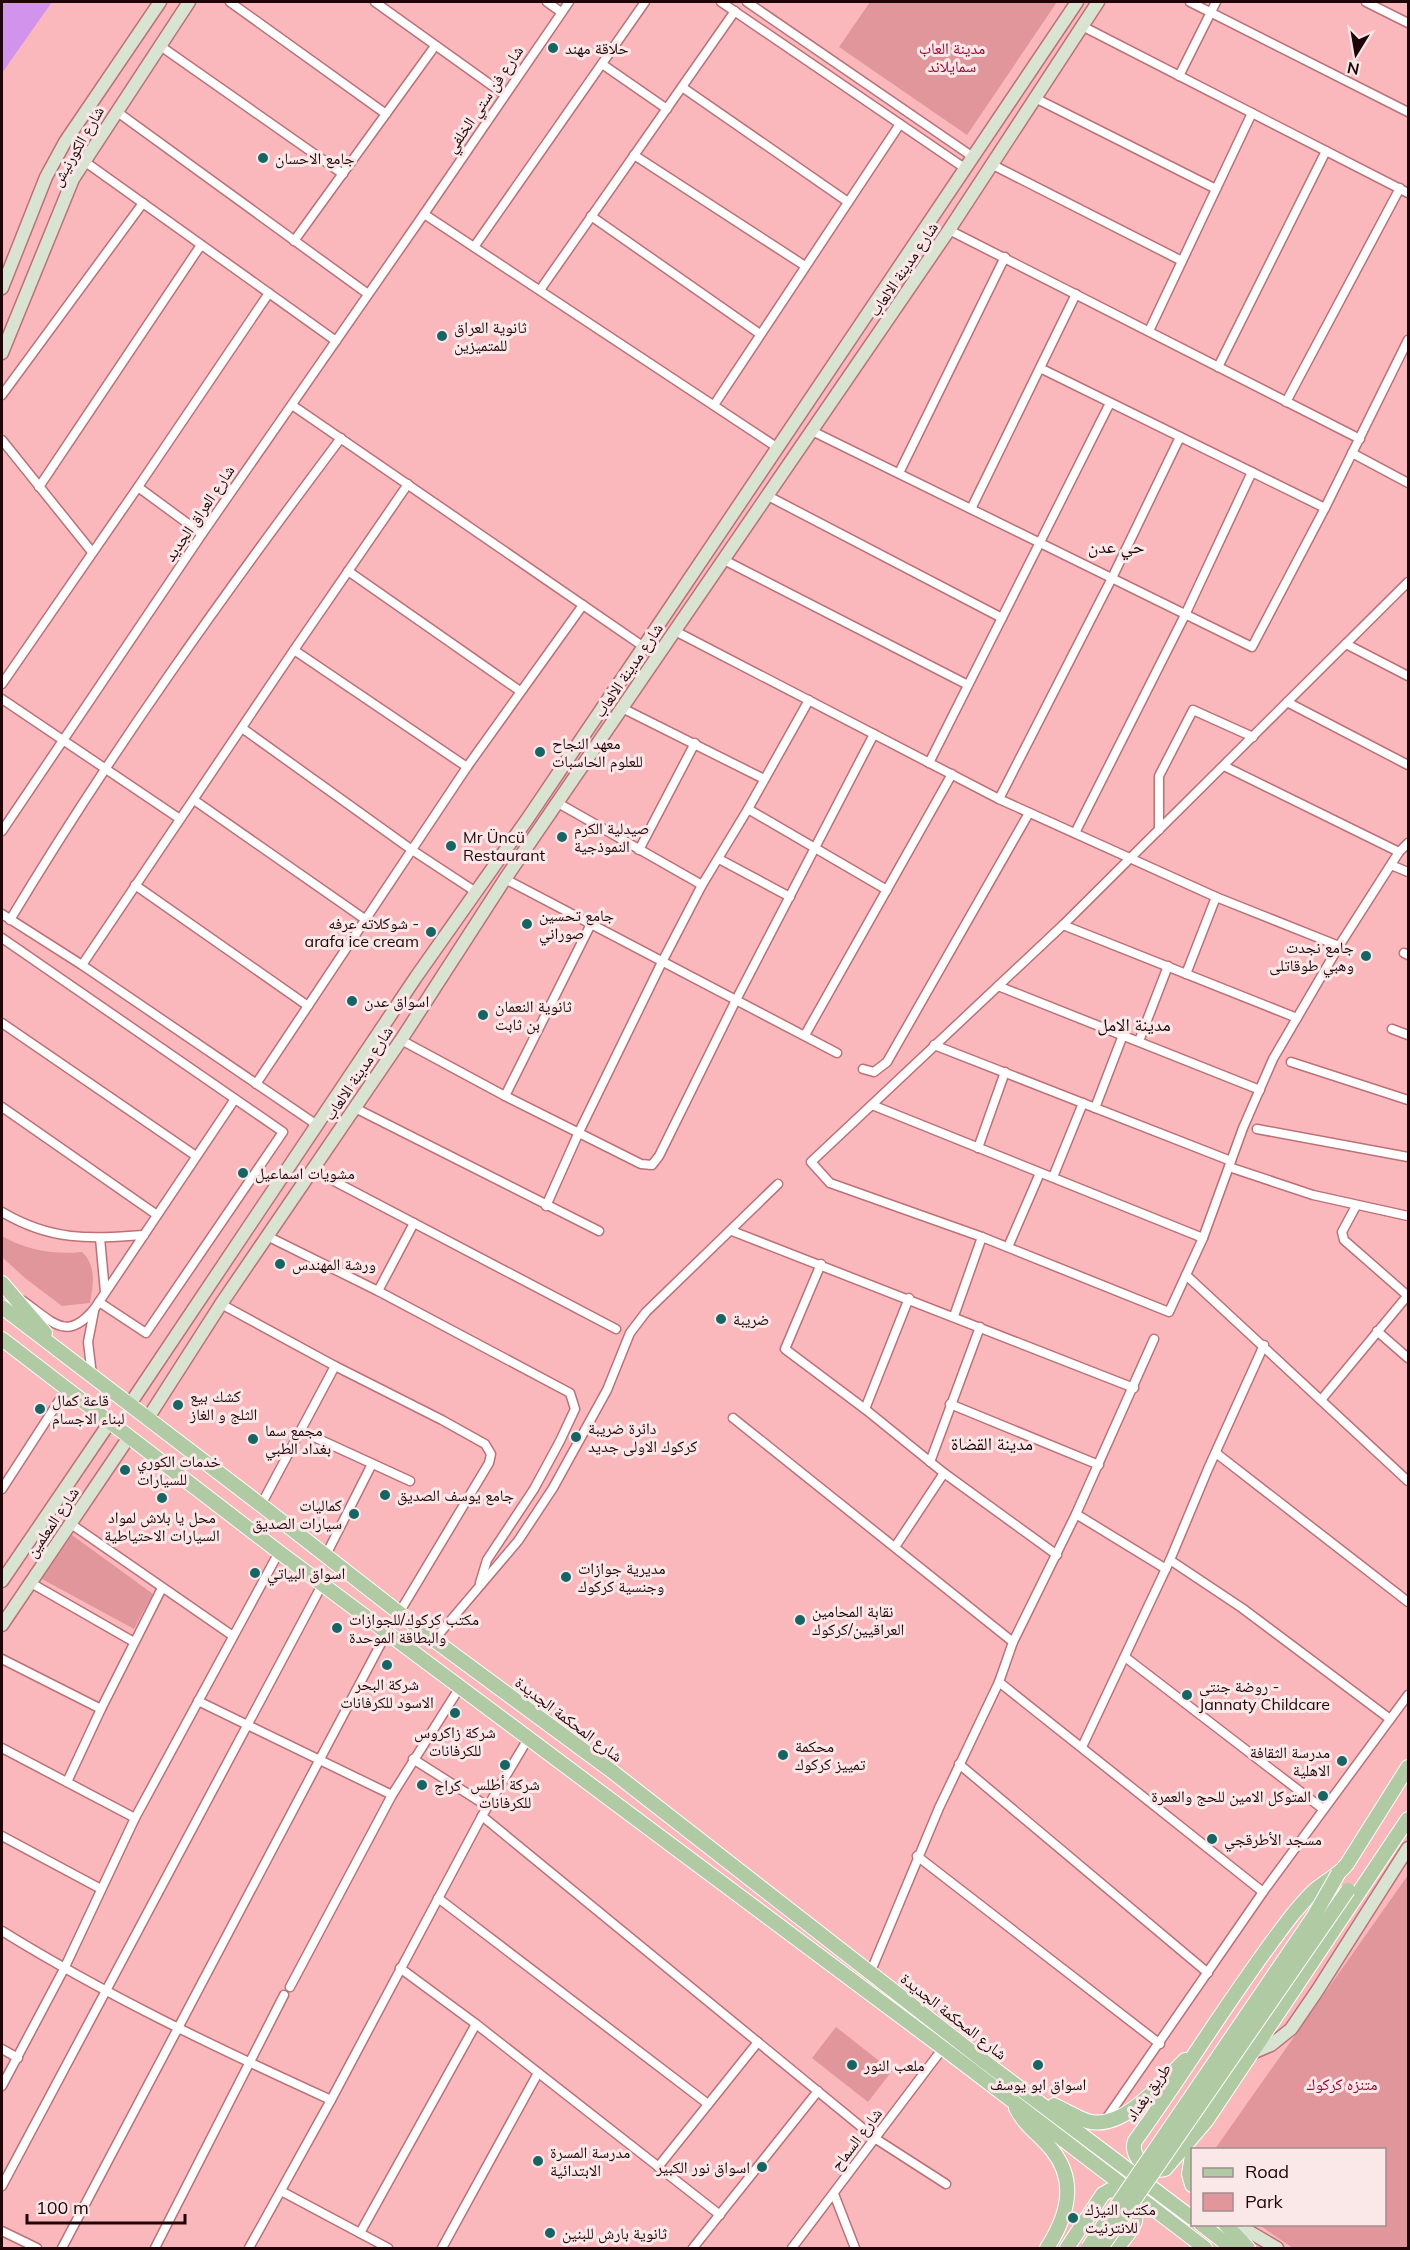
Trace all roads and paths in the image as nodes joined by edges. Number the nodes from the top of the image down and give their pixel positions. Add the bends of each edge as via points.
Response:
1 (160, 2) edge
2 (189, 2) edge
3 (230, 2) edge
4 (375, 2) edge
5 (547, 2) edge
6 (569, 2) edge
7 (645, 2) edge
8 (721, 2) edge
9 (747, 2) edge
10 (1077, 2) edge
11 (1098, 2) edge
12 (1190, 2) edge
13 (1216, 2) edge
14 (1365, 2) edge
15 (735, 11) junction
16 (561, 12) junction
17 (1210, 12) junction
18 (1408, 23) edge
19 (1082, 26) junction
20 (159, 45) junction
21 (435, 46) junction
22 (602, 64) junction
23 (1179, 76) junction
24 (682, 87) junction
25 (505, 95) junction
26 (1035, 98) junction
27 (667, 109) junction
28 (116, 111) junction
29 (1408, 112) edge
30 (1252, 113) junction
31 (386, 114) junction
32 (900, 124) junction
33 (1326, 151) junction
34 (634, 155) junction
35 (973, 158) junction
36 (84, 161) junction
37 (991, 164) junction
38 (966, 169) junction
39 (343, 174) junction
40 (1400, 188) junction
41 (1216, 189) junction
42 (1408, 193) edge
43 (848, 202) junction
44 (142, 203) junction
45 (424, 214) junction
46 (591, 216) junction
47 (949, 230) junction
48 (294, 241) junction
49 (201, 245) junction
50 (474, 247) junction
51 (1005, 257) junction
52 (1182, 261) junction
53 (805, 266) junction
54 (2, 288) edge
55 (540, 290) junction
56 (269, 293) junction
57 (369, 294) junction
58 (1076, 294) junction
59 (1149, 331) junction
60 (760, 334) junction
61 (1408, 340) edge
62 (336, 341) junction
63 (2, 353) edge
64 (1218, 367) junction
65 (1040, 368) junction
66 (831, 369) junction
67 (847, 380) junction
68 (2, 395) edge
69 (1287, 402) junction
70 (1110, 403) junction
71 (292, 405) junction
72 (714, 405) junction
73 (812, 431) junction
74 (1180, 437) junction
75 (341, 438) junction
76 (1360, 439) junction
77 (2, 440) edge
78 (778, 448) junction
79 (1352, 453) junction
80 (1252, 472) junction
81 (899, 473) junction
82 (1408, 483) edge
83 (408, 484) junction
84 (39, 487) junction
85 (138, 487) junction
86 (768, 496) junction
87 (971, 508) junction
88 (1325, 508) junction
89 (202, 534) junction
90 (1040, 543) junction
91 (92, 552) junction
92 (724, 560) junction
93 (348, 571) junction
94 (1112, 579) junction
95 (1408, 582) edge
96 (584, 605) junction
97 (1185, 615) junction
98 (1002, 618) junction
99 (675, 631) junction
100 (1346, 644) junction
101 (644, 647) junction
102 (294, 650) junction
103 (1408, 676) edge
104 (2, 684) edge
105 (968, 686) junction
106 (520, 691) junction
107 (2, 699) edge
108 (809, 699) junction
109 (1287, 702) junction
110 (622, 708) junction
111 (242, 728) junction
112 (874, 734) junction
113 (1253, 737) junction
114 (63, 741) junction
115 (695, 743) junction
116 (929, 762) junction
117 (1408, 765) edge
118 (1224, 766) junction
119 (467, 767) junction
120 (106, 770) junction
121 (952, 774) junction
122 (764, 779) junction
123 (999, 799) junction
124 (194, 800) junction
125 (558, 803) junction
126 (748, 809) junction
127 (1029, 813) junction
128 (180, 819) junction
129 (1159, 830) junction
130 (2, 831) edge
131 (1075, 833) junction
132 (1408, 843) edge
133 (815, 849) junction
134 (412, 850) junction
135 (639, 850) junction
136 (1400, 852) junction
137 (718, 858) junction
138 (1130, 860) junction
139 (1391, 865) junction
140 (1408, 872) edge
141 (505, 879) junction
142 (135, 885) junction
143 (702, 885) junction
144 (887, 890) junction
145 (476, 892) junction
146 (790, 897) junction
147 (1216, 897) junction
148 (2, 914) edge
149 (10, 920) junction
150 (366, 920) junction
151 (591, 924) junction
152 (1063, 925) junction
153 (2, 938) edge
154 (1339, 946) junction
155 (662, 962) junction
156 (82, 965) junction
157 (1168, 966) junction
158 (1186, 974) junction
159 (416, 977) junction
160 (998, 986) junction
161 (435, 987) junction
162 (736, 1000) junction
163 (308, 1006) junction
164 (1297, 1018) junction
165 (2, 1023) edge
166 (1392, 1029) dead end
167 (805, 1035) junction
168 (1123, 1035) junction
169 (1408, 1035) edge
170 (401, 1040) junction
171 (1139, 1041) junction
172 (934, 1045) junction
173 (837, 1053) dead end
174 (1291, 1062) dead end
175 (863, 1069) dead end
176 (1005, 1072) junction
177 (256, 1084) junction
178 (1260, 1090) junction
179 (505, 1096) junction
180 (235, 1099) junction
181 (1408, 1100) edge
182 (1083, 1103) junction
183 (872, 1105) junction
184 (2, 1107) edge
185 (355, 1108) junction
186 (1095, 1108) junction
187 (317, 1125) junction
188 (1257, 1129) dead end
189 (579, 1132) junction
190 (978, 1148) junction
191 (196, 1156) junction
192 (1408, 1158) edge
193 (1230, 1164) junction
194 (311, 1170) junction
195 (1040, 1173) junction
196 (1053, 1178) junction
197 (778, 1184) dead end
198 (546, 1206) junction
199 (1356, 1206) junction
200 (2, 1212) edge
201 (157, 1215) junction
202 (1408, 1216) edge
203 (414, 1223) junction
204 (599, 1231) dead end
205 (732, 1231) junction
206 (144, 1235) junction
207 (267, 1236) junction
208 (982, 1237) junction
209 (100, 1238) junction
210 (1203, 1238) junction
211 (1008, 1247) junction
212 (820, 1264) junction
213 (1186, 1275) junction
214 (6, 1288) edge
215 (105, 1292) junction
216 (378, 1292) junction
217 (1408, 1295) edge
218 (909, 1298) junction
219 (221, 1304) junction
220 (97, 1305) junction
221 (2, 1307) edge
222 (954, 1316) junction
223 (980, 1327) junction
224 (616, 1329) dead end
225 (1377, 1331) junction
226 (1154, 1339) dead end
227 (2, 1341) edge
228 (1264, 1345) junction
229 (64, 1355) junction
230 (1408, 1358) edge
231 (335, 1366) junction
232 (92, 1375) junction
233 (1134, 1388) junction
234 (66, 1390) junction
235 (1321, 1400) junction
236 (130, 1404) junction
237 (950, 1404) junction
238 (865, 1409) junction
239 (148, 1418) junction
240 (733, 1418) dead end
241 (110, 1422) junction
242 (301, 1431) junction
243 (129, 1437) junction
244 (1216, 1454) junction
245 (930, 1462) junction
246 (372, 1464) junction
247 (1099, 1465) junction
248 (944, 1473) junction
249 (410, 1480) dead end
250 (1408, 1481) edge
251 (2, 1489) edge
252 (261, 1505) junction
253 (1076, 1514) junction
254 (71, 1524) junction
255 (895, 1547) junction
256 (279, 1551) junction
257 (326, 1555) junction
258 (1057, 1555) junction
259 (1170, 1560) junction
260 (1166, 1569) junction
261 (2, 1581) edge
262 (31, 1583) junction
263 (323, 1583) junction
264 (162, 1588) junction
265 (478, 1589) junction
266 (1408, 1602) edge
267 (399, 1613) junction
268 (2, 1625) edge
269 (387, 1632) junction
270 (233, 1636) junction
271 (434, 1640) junction
272 (134, 1642) junction
273 (1013, 1642) junction
274 (1125, 1657) junction
275 (2, 1659) edge
276 (999, 1682) junction
277 (460, 1687) junction
278 (1408, 1695) edge
279 (198, 1701) junction
280 (101, 1709) junction
281 (1390, 1719) junction
282 (247, 1724) junction
283 (529, 1737) junction
284 (2, 1748) edge
285 (1082, 1748) junction
286 (413, 1759) junction
287 (320, 1760) junction
288 (959, 1764) junction
289 (1408, 1767) edge
290 (67, 1782) junction
291 (392, 1795) junction
292 (487, 1806) junction
293 (1323, 1809) junction
294 (482, 1816) junction
295 (135, 1818) junction
296 (1408, 1819) edge
297 (2, 1836) edge
298 (1408, 1848) edge
299 (917, 1856) junction
300 (1384, 1856) junction
301 (1338, 1874) junction
302 (101, 1889) junction
303 (1263, 1892) junction
304 (438, 1898) junction
305 (2, 1931) edge
306 (400, 1968) junction
307 (64, 1969) junction
308 (871, 1971) junction
309 (1208, 1972) junction
310 (290, 1987) dead end
311 (107, 1992) junction
312 (284, 1995) dead end
313 (476, 2024) junction
314 (177, 2028) junction
315 (758, 2042) junction
316 (1160, 2044) junction
317 (943, 2048) junction
318 (1197, 2048) junction
319 (2, 2049) edge
320 (1252, 2053) junction
321 (18, 2058) junction
322 (248, 2062) junction
323 (538, 2073) junction
324 (2, 2086) edge
325 (1022, 2089) junction
326 (818, 2091) junction
327 (331, 2100) junction
328 (1012, 2101) junction
329 (708, 2104) junction
330 (1206, 2121) junction
331 (1104, 2123) junction
332 (876, 2139) junction
333 (1196, 2148) edge
334 (658, 2167) junction
335 (946, 2184) dead end
336 (2, 2187) edge
337 (281, 2191) junction
338 (834, 2194) junction
339 (720, 2215) junction
340 (1191, 2217) edge
341 (1204, 2226) edge
342 (1227, 2226) edge
343 (1237, 2226) edge
344 (2, 2232) edge
345 (360, 2233) junction
346 (37, 2248) edge
347 (62, 2248) edge
348 (155, 2248) edge
349 (249, 2248) edge
350 (388, 2248) edge
351 (442, 2248) edge
352 (693, 2248) edge
353 (792, 2248) edge
354 (855, 2248) edge
355 (1047, 2248) edge
356 (1067, 2248) edge
357 (1088, 2248) edge
358 (1101, 2248) edge
359 (1117, 2248) edge
360 (1205, 2248) edge
361 (1232, 2248) edge
362 (1248, 2248) edge
363 (1277, 2248) edge

1 - 54 main road, شارع الكورنيش via 65,142 46,177
2 - 20 main road, شارع الكورنيش
3 - 31 street
4 - 21 street
5 - 16 street
6 - 16 street, شارع فن ستي الخلفي
7 - 22 street
8 - 15 street
9 - 35 street
10 - 35 main road, شارع مدينة الالعاب
11 - 19 main road, شارع مدينة الالعاب
12 - 17 street
13 - 17 street
14 - 18 street
15 - 24 street
15 - 32 street
16 - 25 street, شارع فن ستي الخلفي
17 - 23 street
17 - 29 street
19 - 23 street
19 - 26 main road, شارع مدينة الالعاب
20 - 28 main road, شارع الكورنيش
20 - 39 street
21 - 25 street
21 - 31 street
22 - 27 street
22 - 50 street
23 - 30 street
24 - 27 street
24 - 43 street
25 - 45 street, شارع فن ستي الخلفي
26 - 37 main road, شارع مدينة الالعاب
26 - 41 street
27 - 34 street
28 - 36 main road, شارع الكورنيش
28 - 48 street
30 - 33 street
30 - 41 street
31 - 39 street
32 - 38 street
32 - 43 street
33 - 40 street
33 - 64 street
34 - 46 street
34 - 53 street
35 - 38 main road, شارع مدينة الالعاب
36 - 44 street
36 - 63 main road, شارع الكورنيش via 73,179
37 - 47 main road, شارع مدينة الالعاب
37 - 52 street
38 - 66 main road, شارع مدينة الالعاب
39 - 48 street
40 - 42 street
40 - 69 street
41 - 52 street
43 - 53 street
44 - 49 street
44 - 68 street
45 - 50 street
45 - 57 street, شارع العراق الجديد
46 - 55 street
46 - 60 street
47 - 51 street
47 - 67 main road, شارع مدينة الالعاب
48 - 57 street
49 - 56 street
49 - 84 street
50 - 55 street
51 - 58 street
51 - 81 street
52 - 59 street
53 - 60 street
55 - 72 street
56 - 62 street
56 - 85 street
57 - 62 street, شارع العراق الجديد
58 - 59 street
58 - 65 street
59 - 64 street
60 - 72 street
61 - 76 street
62 - 71 street, شارع العراق الجديد
64 - 69 street
65 - 70 street
65 - 87 street
66 - 67 main road
66 - 78 main road, شارع مدينة الالعاب
67 - 73 main road, شارع مدينة الالعاب
69 - 76 street
70 - 74 street
70 - 90 street
71 - 75 street
71 - 89 street, شارع العراق الجديد
72 - 78 street
73 - 81 street
73 - 86 main road, شارع مدينة الالعاب
74 - 80 street
74 - 94 street
75 - 83 street
75 - 120 street via 213,611
76 - 79 street
77 - 84 street
78 - 101 main road, شارع مدينة الالعاب
79 - 82 street
79 - 88 street
80 - 88 street
80 - 97 street
81 - 87 street
83 - 93 street
83 - 96 street
84 - 91 street
85 - 89 street
85 - 91 street
86 - 92 main road, شارع مدينة الالعاب
86 - 98 street
87 - 90 street
88 - 97 street via 1252,647
89 - 114 street, شارع العراق الجديد
90 - 94 street
90 - 98 street
91 - 104 street
92 - 99 main road, شارع مدينة الالعاب
92 - 105 street
93 - 102 street
93 - 106 street
94 - 97 street
94 - 123 street
95 - 100 street
96 - 101 street
96 - 106 street
97 - 131 street
98 - 105 street
99 - 108 street
99 - 110 main road, شارع مدينة الالعاب
100 - 103 street
100 - 109 street
101 - 145 main road, شارع مدينة الالعاب
102 - 111 street
102 - 119 street
105 - 116 street
106 - 119 street
107 - 114 street
108 - 112 street
108 - 122 street
109 - 113 street
109 - 117 street
110 - 115 street
110 - 125 main road, شارع مدينة الالعاب
111 - 124 street
111 - 134 street
112 - 116 street
112 - 133 street
113 - 118 street
113 - 129 street via 1193,710 1159,776
114 - 120 street
114 - 130 street, شارع العراق الجديد
115 - 122 street
115 - 135 street
116 - 121 street
118 - 129 street
118 - 136 street
119 - 134 street
120 - 128 street
120 - 149 street
121 - 123 street
121 - 144 street
122 - 126 street
123 - 127 street
124 - 128 street
124 - 150 street
125 - 135 street
125 - 141 main road, شارع مدينة الالعاب
126 - 133 street
126 - 137 street
127 - 131 street
127 - 175 street via 887,1062 874,1072
128 - 142 street
129 - 138 street
131 - 138 street
132 - 136 street
133 - 144 street
133 - 146 street
134 - 145 street
134 - 150 street
135 - 143 street
136 - 139 street
137 - 143 street
137 - 146 street
138 - 147 street
138 - 152 street
139 - 140 street
139 - 154 street
141 - 151 street
141 - 161 main road, شارع مدينة الالعاب
142 - 156 street
142 - 163 street
143 - 155 street
144 - 167 street
145 - 159 main road, شارع مدينة الالعاب
146 - 162 street
147 - 154 street
147 - 158 street
148 - 149 street
149 - 156 street
150 - 163 street
151 - 155 street
151 - 179 street
152 - 157 street
152 - 160 street
153 - 180 street
154 - 164 street
155 - 162 street
155 - 189 street
156 - 177 street
157 - 158 street
157 - 171 street
158 - 164 street
159 - 161 main road
159 - 187 main road, شارع مدينة الالعاب
160 - 168 street
160 - 172 street
161 - 170 main road, شارع مدينة الالعاب
162 - 167 street
162 - 189 street via 652,1165 641,1164
163 - 177 street
164 - 178 street
165 - 191 street
166 - 169 street
167 - 173 street
168 - 171 street
168 - 186 street
170 - 179 street
170 - 185 main road, شارع مدينة الالعاب
171 - 178 street
172 - 176 street
172 - 183 street
174 - 181 street
176 - 182 street
176 - 190 street
177 - 187 street
178 - 193 street
179 - 189 street
180 - 191 street
180 - 220 street via 283,1132 146,1333
182 - 186 street
182 - 196 street
183 - 190 street
183 - 208 street via 812,1162 830,1184
184 - 201 street
185 - 194 main road, شارع مدينة الالعاب
185 - 198 street
186 - 193 street
187 - 236 main road, شارع مدينة الالعاب
188 - 192 street
189 - 198 street
190 - 195 street
191 - 201 street
193 - 199 street via 1281,1185
193 - 210 street
194 - 203 street
194 - 207 main road, شارع مدينة الالعاب
195 - 196 street
195 - 211 street
196 - 210 street
197 - 205 street
198 - 204 street
199 - 202 street
199 - 217 street via 1342,1232 1344,1240
200 - 209 street via 57,1235
201 - 206 street
203 - 216 street
203 - 224 street
205 - 212 street
205 - 265 street via 646,1312 630,1333 607,1390 553,1488 518,1541
206 - 209 street
206 - 215 street
207 - 216 street
207 - 219 main road, شارع مدينة الالعاب
208 - 211 street
208 - 222 street
209 - 215 street
210 - 213 street
211 - 213 street via 1169,1312
212 - 218 street
212 - 238 street via 785,1349
213 - 228 street
214 - 220 street via 66,1327 80,1324
214 - 229 main road
215 - 220 street
216 - 265 street via 570,1393 575,1409 560,1441 487,1560
217 - 225 street
218 - 222 street
218 - 238 street
219 - 231 street
219 - 239 main road, شارع مدينة الالعاب
220 - 232 street via 88,1342
221 - 229 main road, شارع المحكمة الجديدة
222 - 223 street
223 - 233 street
223 - 237 street
225 - 230 street
225 - 235 street
226 - 233 street
227 - 234 main road, شارع المحكمة الجديدة
228 - 235 street
228 - 244 street
229 - 232 main road, شارع المحكمة الجديدة
231 - 242 street
231 - 267 street via 468,1434 485,1444 491,1454
232 - 236 main road, شارع المحكمة الجديدة
233 - 247 street
234 - 241 main road, شارع المحكمة الجديدة
234 - 251 street
235 - 250 street
236 - 239 main road, شارع المحكمة الجديدة
237 - 245 street
237 - 247 street
238 - 245 street
239 - 252 main road, شارع المحكمة الجديدة
240 - 255 street
241 - 243 main road, شارع المحكمة الجديدة
241 - 261 main road, شارع المعلمين
242 - 246 street
242 - 252 street
243 - 254 main road, شارع المعلمين
243 - 256 main road, شارع المحكمة الجديدة
244 - 259 street
244 - 266 street
245 - 248 street
246 - 249 street
246 - 257 street
247 - 253 street
248 - 255 street
248 - 258 street
252 - 257 main road, شارع المحكمة الجديدة
253 - 258 street
253 - 260 street
254 - 262 main road, شارع المعلمين
254 - 264 street
255 - 273 street
256 - 263 main road, شارع المحكمة الجديدة
256 - 270 street
257 - 267 main road, شارع المحكمة الجديدة
258 - 273 street
259 - 260 street
259 - 281 street via 1242,1608
260 - 274 street
262 - 268 main road, شارع المعلمين
262 - 272 street
263 - 269 main road, شارع المحكمة الجديدة
263 - 282 street
264 - 270 street
264 - 272 street
265 - 271 street
267 - 271 main road, شارع المحكمة الجديدة
269 - 277 main road, شارع المحكمة الجديدة
269 - 287 street
270 - 279 street
271 - 308 main road, شارع المحكمة الجديدة
272 - 280 street
273 - 276 street
274 - 285 street
274 - 293 street
275 - 280 street
276 - 285 street
276 - 288 street
277 - 283 main road, شارع المحكمة الجديدة
277 - 286 street
278 - 281 street
279 - 282 street
279 - 295 street
280 - 290 street
281 - 293 street
282 - 287 street
282 - 311 street
283 - 292 street
283 - 317 main road, شارع المحكمة الجديدة
284 - 290 street
285 - 303 street
286 - 291 street
286 - 292 street
287 - 291 street
287 - 314 street
288 - 299 street
288 - 309 street
289 - 301 main road, طريق بغداد
290 - 295 street
291 - 310 street
292 - 294 street
293 - 303 street
294 - 304 street
294 - 315 street
295 - 302 street
296 - 300 main road, طريق بغداد
297 - 302 street
298 - 320 main road via 1290,2029 1271,2045
299 - 308 street
299 - 316 street
300 - 320 main road, طريق بغداد
300 - 358 main road, bridge via 1348,1890
301 - 318 main road, طريق بغداد via 1315,1890 1292,1916
301 - 357 main road, bridge via 1314,1916
302 - 307 street
303 - 309 street
304 - 306 street
304 - 329 street
305 - 307 street
306 - 313 street
306 - 327 street
307 - 311 street
307 - 321 street
308 - 325 main road, شارع المحكمة الجديدة
309 - 316 street
311 - 314 street
311 - 336 street
312 - 322 street
313 - 323 street
313 - 345 street
314 - 322 street
314 - 347 street
315 - 326 street
315 - 329 street
316 - 331 street
317 - 328 main road, شارع المحكمة الجديدة
317 - 332 street, شارع السماح
318 - 330 main road, طريق بغداد via 1132,2150 1153,2169 1165,2169
318 - 331 main road via 1132,2109
319 - 321 street
320 - 330 main road, طريق بغداد
321 - 324 street
322 - 327 street
322 - 348 street
323 - 334 street
323 - 351 street
325 - 331 main road via 1087,2121
325 - 340 main road, شارع المحكمة الجديدة
326 - 332 street
326 - 339 street
327 - 337 street
328 - 355 main road via 1064,2171 1066,2212
328 - 360 main road, شارع المحكمة الجديدة
329 - 334 street
330 - 333 main road
332 - 335 street
332 - 338 street, شارع السماح
334 - 339 street
337 - 345 street
337 - 349 street
338 - 353 street, شارع السماح
338 - 354 street
339 - 352 street
341 - 361 main road
342 - 362 main road
343 - 363 main road
344 - 346 street
345 - 350 street
356 - 359 main road via 1103,2194 1110,2190 1118,2192 1136,2212 1135,2222

